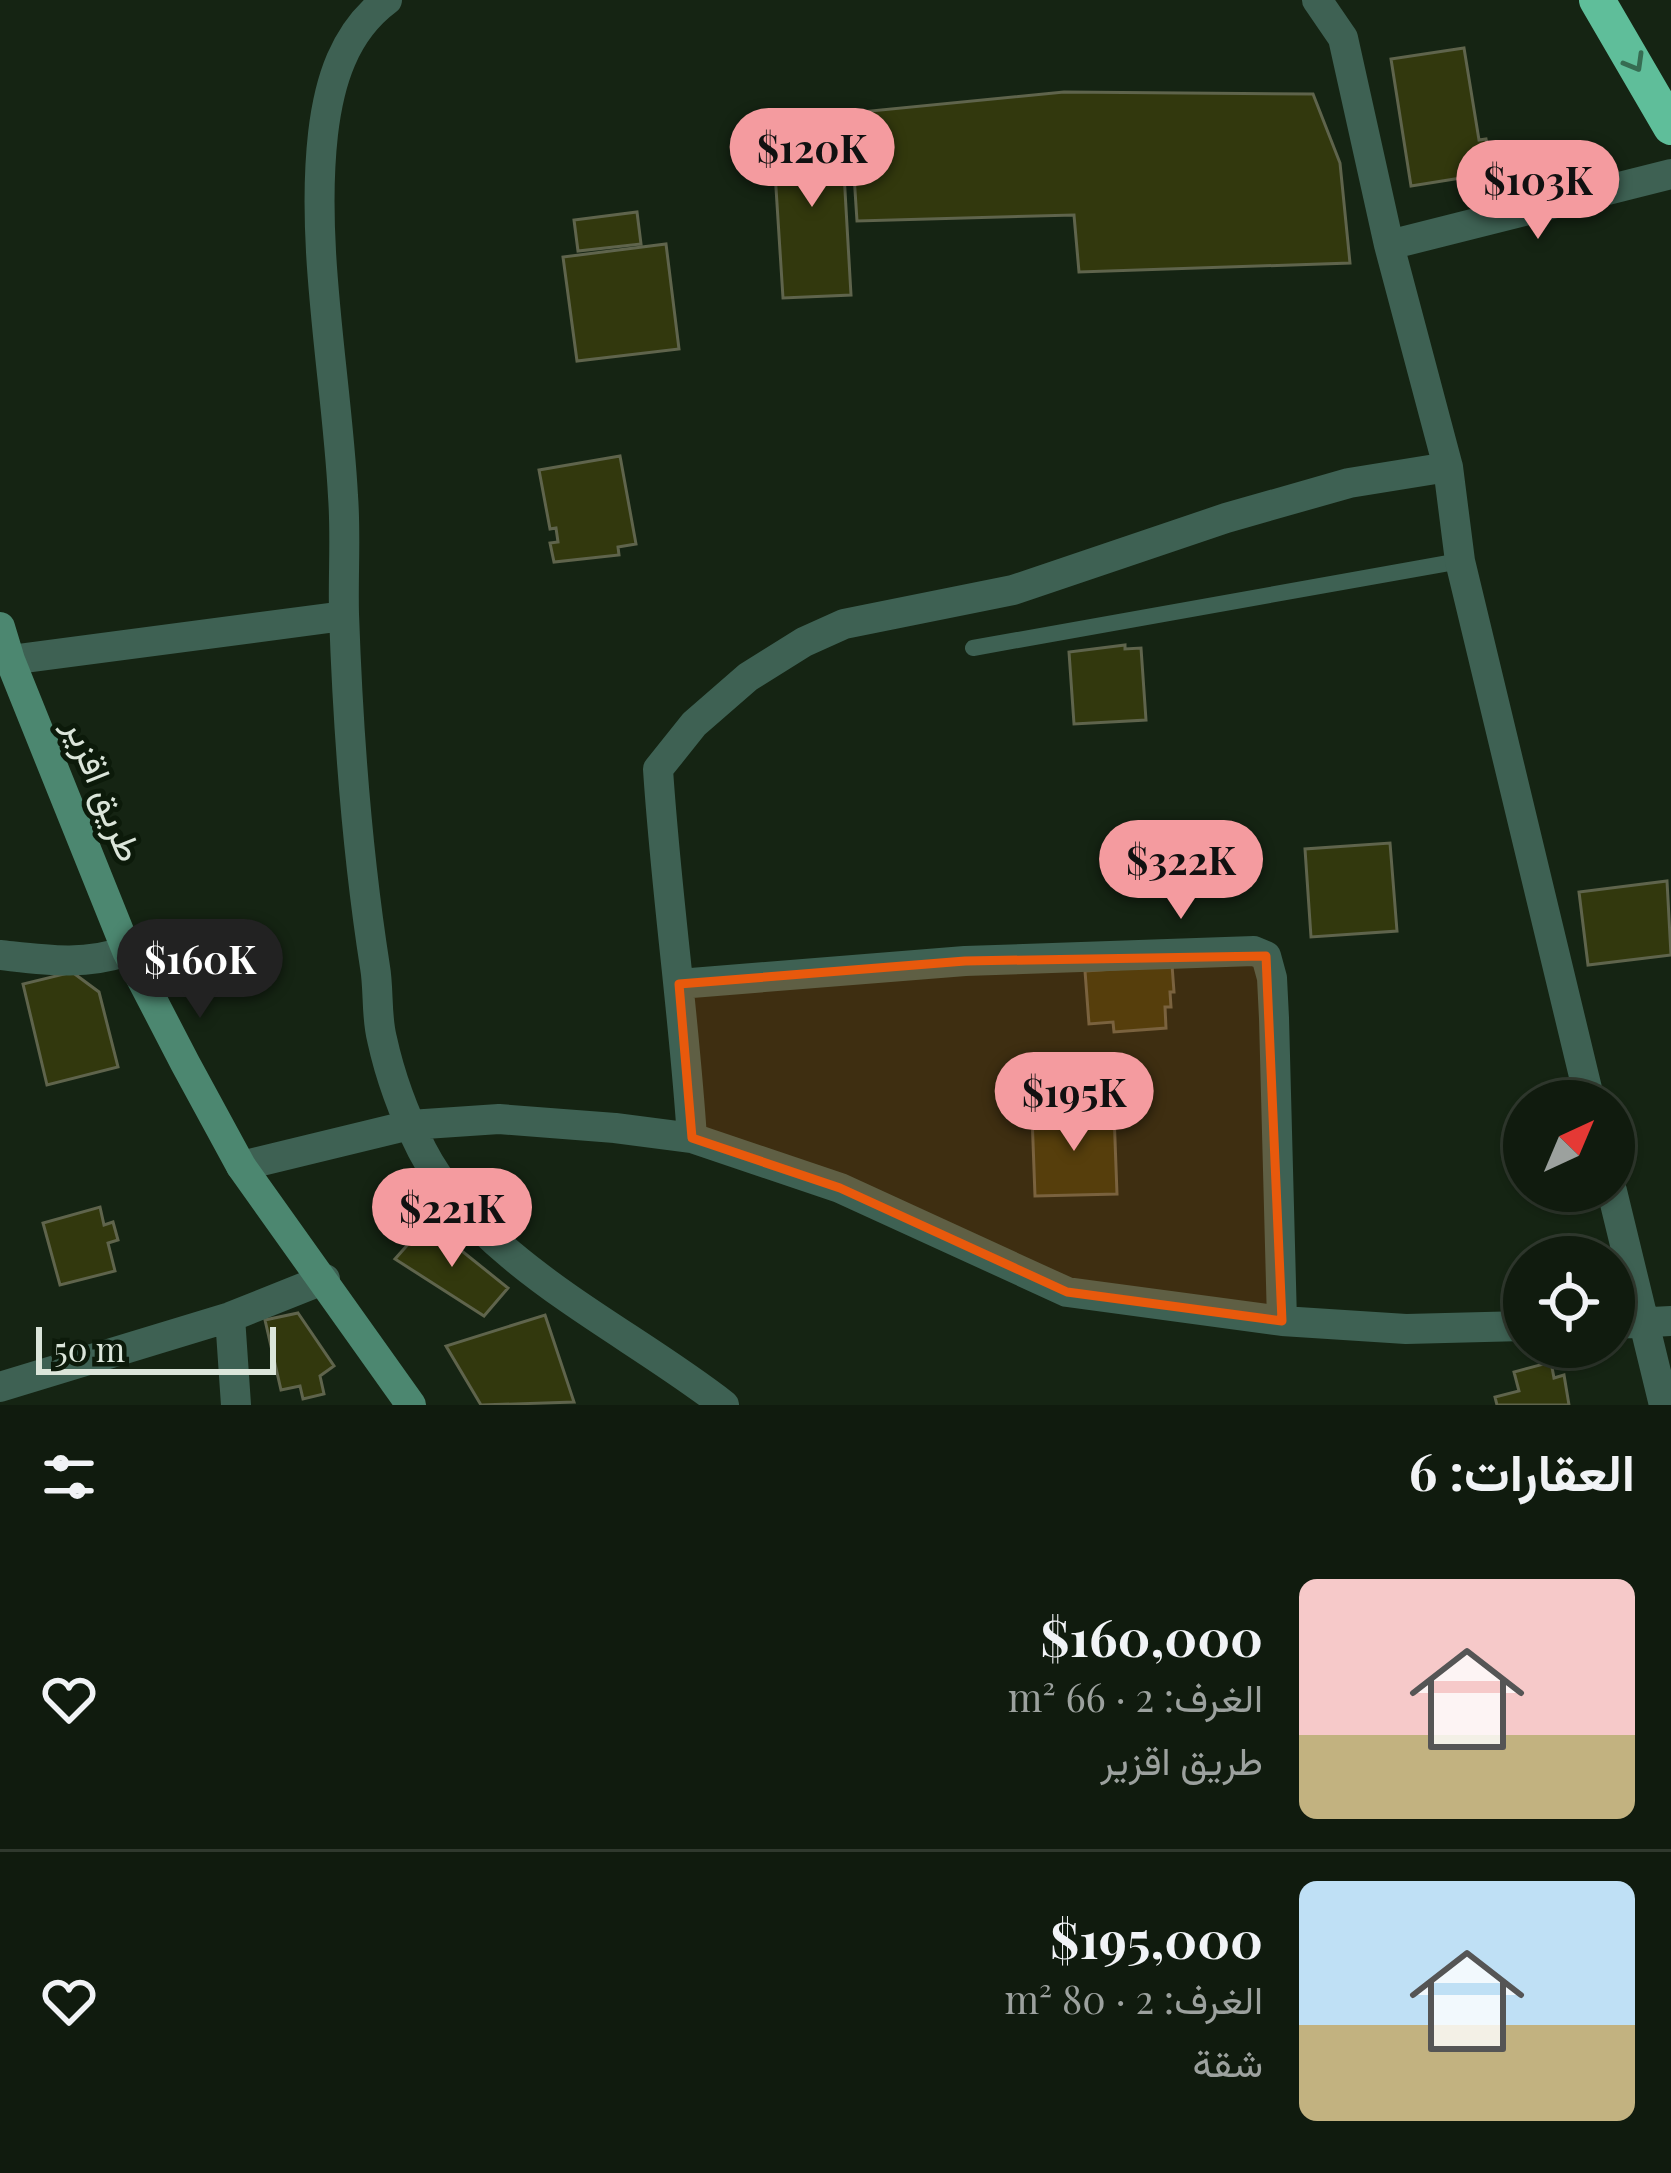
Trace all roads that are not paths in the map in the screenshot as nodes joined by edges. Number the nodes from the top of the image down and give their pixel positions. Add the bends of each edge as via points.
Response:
1 (387, 0) edge
2 (1317, 0) edge
3 (1598, 0) edge
4 (1671, 127) edge
5 (1671, 174) edge
6 (1389, 245) junction
7 (1448, 467) junction
8 (1460, 561) junction
9 (344, 616) junction
10 (0, 627) edge
11 (973, 648) dead end
12 (10, 660) junction
13 (127, 951) junction
14 (0, 955) edge
15 (680, 984) junction
16 (1585, 1080) edge
17 (410, 1125) junction
18 (692, 1138) junction
19 (241, 1166) junction
20 (1617, 1212) edge
21 (325, 1279) junction
22 (230, 1317) junction
23 (1282, 1321) junction
24 (1643, 1322) edge
25 (1503, 1327) edge
26 (0, 1387) edge
27 (236, 1405) edge
28 (411, 1405) edge
29 (724, 1405) edge
30 (1664, 1405) edge

1 - 9 street via 337,61 319,188 344,499
2 - 6 street via 1343,38
3 -> 4 highway
5 - 6 street
6 - 7 street
7 - 8 street
7 - 15 street via 1349,483 1013,590 844,624 748,677 658,769
8 - 11 lane
8 - 16 street
9 - 12 street
9 - 17 street via 381,1037
10 - 12 street, طريق اقزير
12 - 13 street, طريق اقزير
13 - 14 street via 62,963
13 - 19 street, طريق اقزير
15 - 18 street
15 - 23 street via 965,961 1266,956
17 - 18 street via 499,1119
17 - 19 street
17 - 29 street via 468,1215 539,1276
18 - 23 street via 839,1188 1067,1292
19 - 21 street, طريق اقزير
20 - 24 street
21 - 22 street
21 - 28 street, طريق اقزير
22 - 26 street
22 - 27 street
23 - 25 street
24 - 30 street

